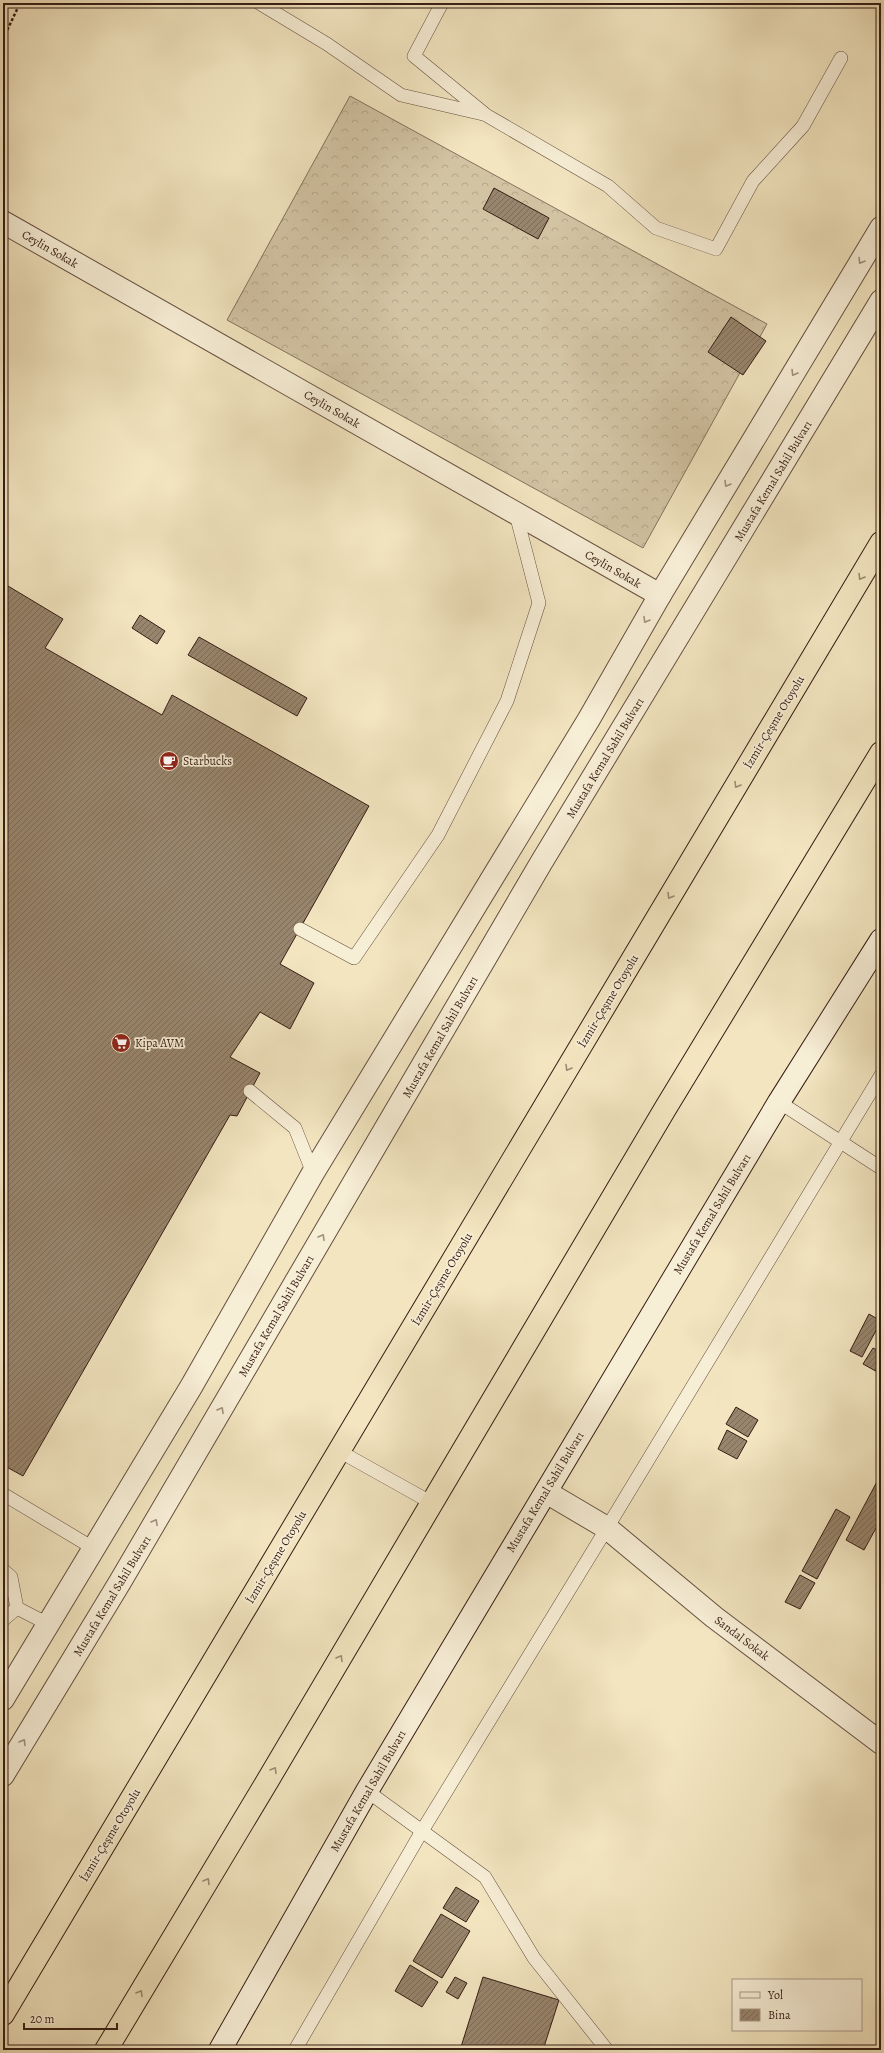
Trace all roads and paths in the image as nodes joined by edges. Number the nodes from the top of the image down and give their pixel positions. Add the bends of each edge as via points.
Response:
1 (20, 3) edge
2 (259, 3) edge
3 (442, 3) edge
4 (3, 39) edge
5 (841, 58) dead end
6 (486, 115) junction
7 (3, 222) edge
8 (881, 228) edge
9 (881, 301) edge
10 (516, 514) junction
11 (881, 543) edge
12 (660, 595) junction
13 (881, 753) edge
14 (300, 929) dead end
15 (881, 940) edge
16 (881, 1075) edge
17 (250, 1091) dead end
18 (779, 1102) junction
19 (842, 1141) junction
20 (881, 1168) edge
21 (313, 1173) junction
22 (339, 1451) junction
23 (546, 1492) junction
24 (3, 1494) edge
25 (432, 1503) junction
26 (607, 1528) junction
27 (93, 1548) junction
28 (3, 1570) edge
29 (17, 1608) junction
30 (3, 1620) edge
31 (48, 1624) junction
32 (3, 1699) edge
33 (881, 1743) edge
34 (3, 1775) edge
35 (367, 1791) junction
36 (422, 1831) junction
37 (3, 2014) edge
38 (106, 2050) edge
39 (220, 2050) edge
40 (295, 2050) edge
41 (608, 2050) edge

1 - 4 path
2 - 6 lane via 327,44 401,95
3 - 6 lane via 414,56
5 - 6 lane via 804,126 753,181 716,249 656,228 608,186
7 - 10 street, Ceylin Sokak
8 -> 12 street
34 -> 9 street, Mustafa Kemal Sahil Bulvarı via 120,1582 542,863
10 - 12 street, Ceylin Sokak
10 - 14 lane via 539,603 507,701 442,828 354,958
11 -> 22 highway, İzmir-Çeşme Otoyolu
12 -> 21 street via 532,815
13 - 25 highway via 665,1109
15 - 18 street, Mustafa Kemal Sahil Bulvarı
16 - 19 lane
17 - 21 lane via 295,1128
18 - 19 lane
18 - 23 street, Mustafa Kemal Sahil Bulvarı
19 - 20 lane
19 - 26 lane
21 - 27 street via 191,1387
22 - 25 lane
22 - 37 highway, İzmir-Çeşme Otoyolu
23 - 26 street, Sandal Sokak
23 - 35 street, Mustafa Kemal Sahil Bulvarı
24 - 27 lane
38 -> 25 highway
26 - 33 street, Sandal Sokak via 714,1617
26 - 36 lane
27 - 31 street
28 - 29 lane via 11,1577
29 - 30 lane
29 - 31 lane
31 - 32 street
35 - 36 lane
35 - 39 street, Mustafa Kemal Sahil Bulvarı
36 - 40 lane
36 - 41 lane via 485,1877 534,1958

